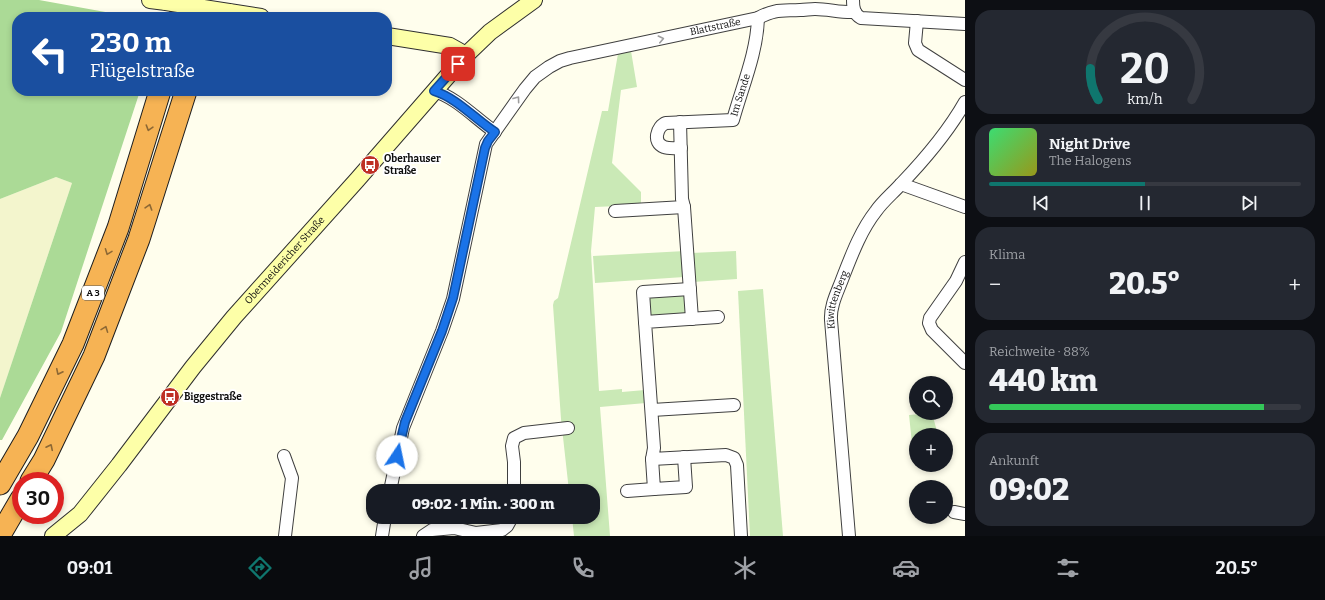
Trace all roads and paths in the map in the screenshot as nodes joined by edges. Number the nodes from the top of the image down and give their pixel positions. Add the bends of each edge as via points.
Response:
1 (150, 0) edge
2 (210, 0) edge
3 (534, 0) edge
4 (176, 6) edge
5 (854, 6) edge
6 (207, 12) edge
7 (229, 12) edge
8 (758, 18) junction
9 (917, 21) junction
10 (965, 24) edge
11 (392, 37) edge
12 (466, 54) junction
13 (965, 80) edge
14 (434, 91) junction
15 (158, 96) edge
16 (184, 96) edge
17 (965, 102) edge
18 (680, 122) junction
19 (495, 132) junction
20 (681, 148) junction
21 (901, 184) junction
22 (684, 207) junction
23 (965, 207) edge
24 (615, 211) dead end
25 (965, 262) edge
26 (690, 289) junction
27 (718, 317) dead end
28 (692, 319) junction
29 (646, 322) junction
30 (965, 363) edge
31 (734, 405) dead end
32 (652, 410) junction
33 (568, 428) dead end
34 (284, 456) dead end
35 (684, 457) junction
36 (652, 459) junction
37 (37, 472) edge
38 (0, 484) edge
39 (391, 484) edge
40 (514, 484) edge
41 (654, 489) junction
42 (627, 491) dead end
43 (12, 514) edge
44 (384, 524) edge
45 (508, 524) edge
46 (0, 535) edge
47 (53, 536) edge
48 (285, 536) edge
49 (382, 536) edge
50 (423, 536) edge
51 (741, 536) edge
52 (849, 536) edge

1 - 4 main road
2 - 6 highway
3 - 12 main road, Obermeidericher Straße via 490,32
4 - 7 main road, bridge
5 - 8 street, Blattstraße via 845,13 814,9 782,10 766,13
5 - 9 street, Blattstraße via 861,18
8 - 18 street, Im Sande via 758,32 733,120
19 -> 8 street, Blattstraße via 539,73 560,61
9 - 10 street, Blattstraße
9 - 13 street via 915,43 918,50
11 - 12 main road via 450,46
12 - 14 main road, Obermeidericher Straße
14 - 19 street via 446,96
14 - 47 main road, Obermeidericher Straße via 358,180 234,317 80,514
15 -> 38 highway, A 3 via 118,228 73,344 28,436
37 -> 16 highway, A 3 via 94,356 139,239
17 - 21 street, Kiwittenberg via 940,140
18 - 20 street
18 - 20 street, Im Sande via 664,124 658,130 657,137 664,147
19 - 39 street, Blattstraße via 485,148 453,298 403,428
20 - 22 street
21 - 23 street
21 - 52 street, Kiwittenberg via 870,219 849,261 831,309
22 - 24 street
22 - 26 street
25 - 30 street via 929,323 932,330
26 - 28 street
26 - 29 street via 643,292
27 - 28 street
28 - 29 street
29 - 32 street
31 - 32 street
32 - 36 street
33 - 40 street via 524,433 514,438
34 - 48 street via 292,478
35 - 36 street
35 - 41 street via 686,487
35 - 51 street via 726,455 736,461
36 - 41 street
41 - 42 street
43 - 46 highway
44 - 49 street
45 - 50 street via 502,530 476,533 454,528 432,530

